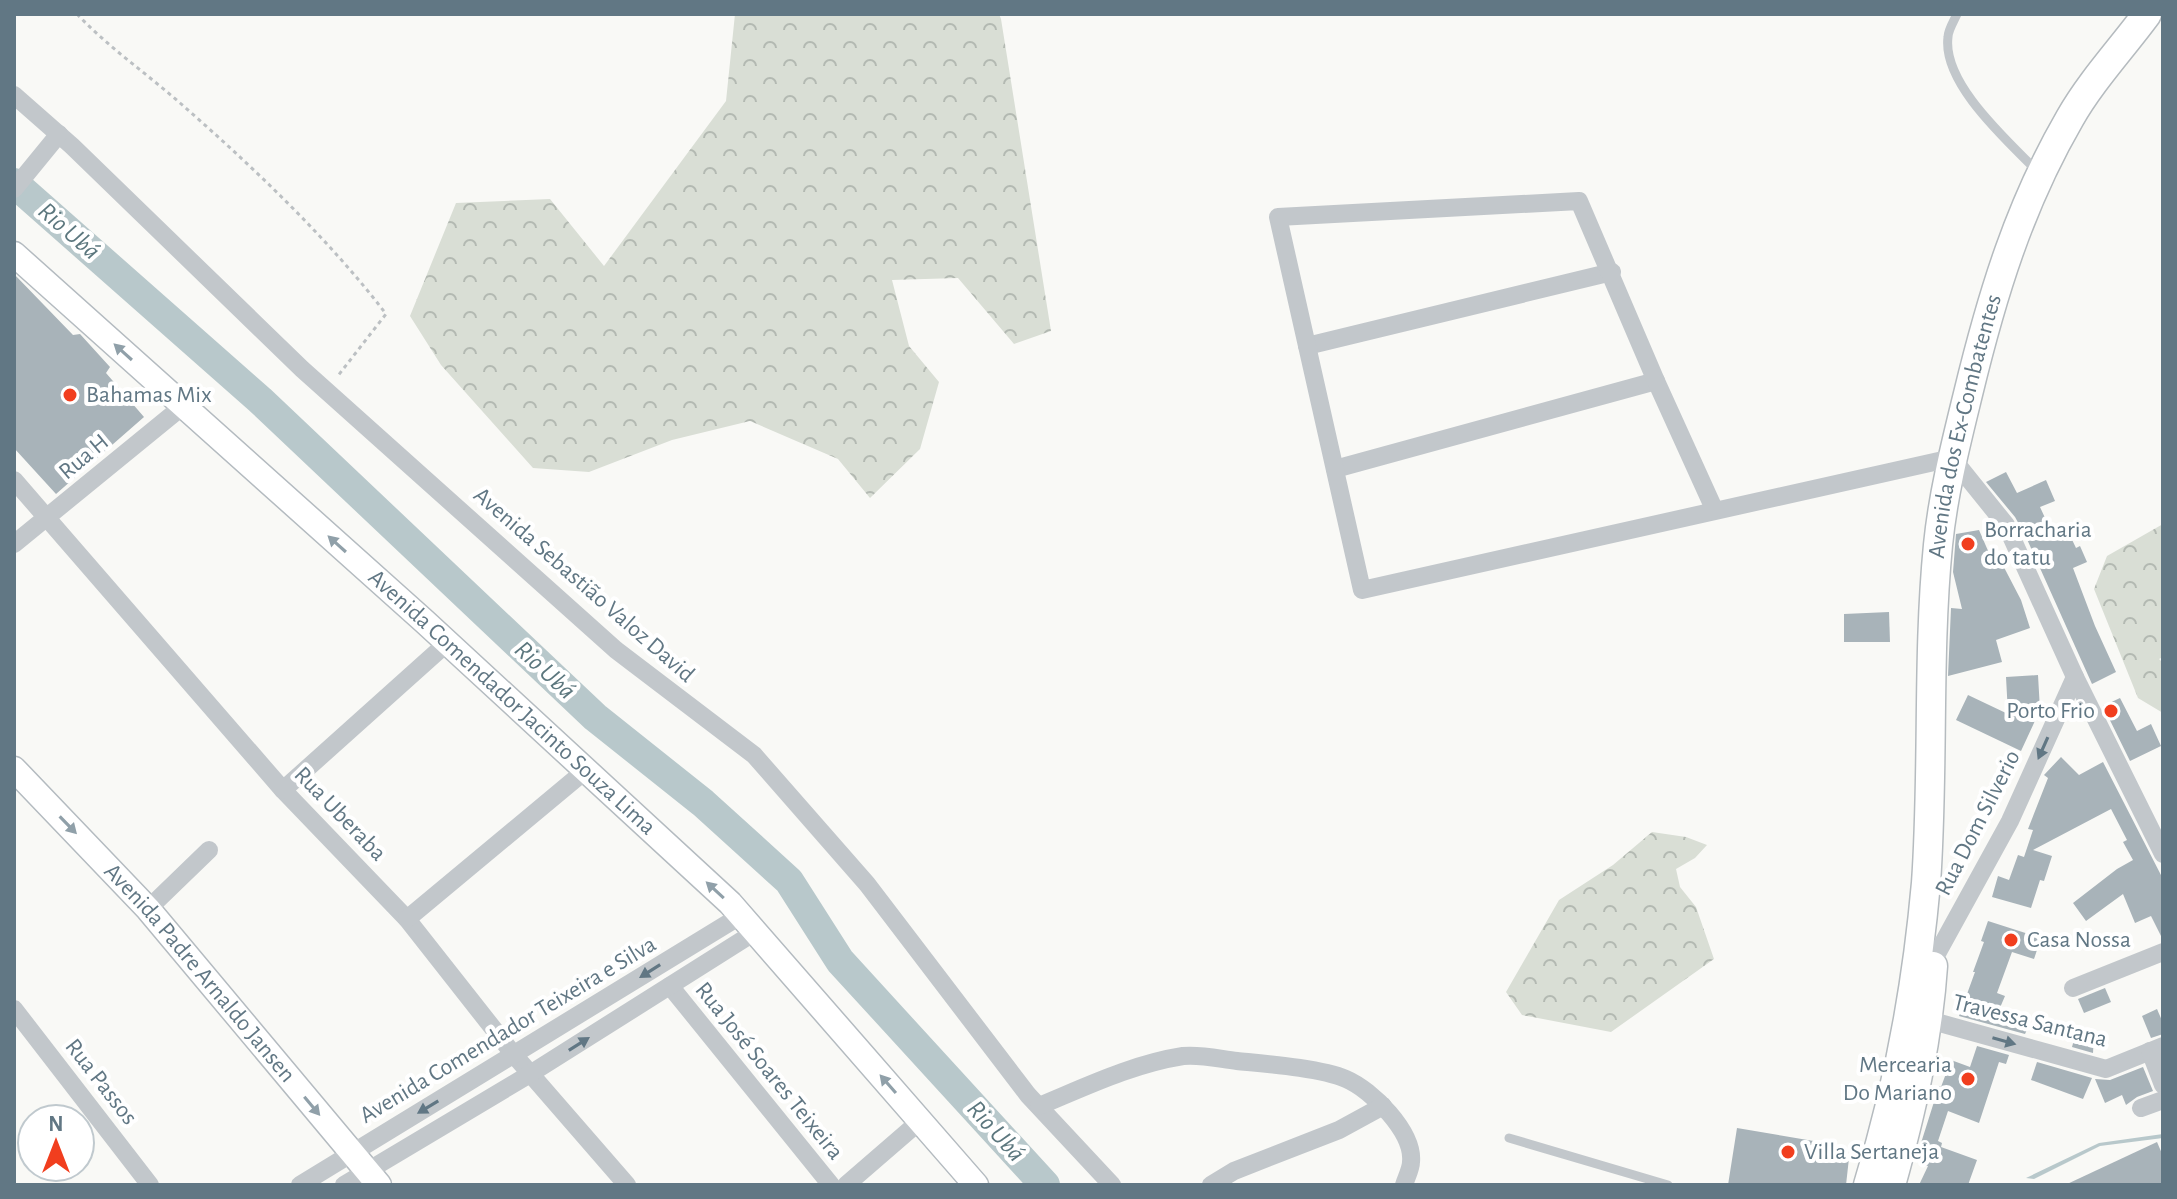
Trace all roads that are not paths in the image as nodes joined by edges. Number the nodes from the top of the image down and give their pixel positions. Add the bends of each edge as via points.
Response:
1 (1957, 14) edge
2 (2147, 14) edge
3 (14, 95) edge
4 (59, 134) junction
5 (2041, 174) junction
6 (14, 189) edge
7 (14, 254) edge
8 (1612, 272) junction
9 (1307, 346) junction
10 (1656, 381) junction
11 (183, 406) junction
12 (1952, 458) junction
13 (1335, 469) junction
14 (14, 480) edge
15 (1715, 511) junction
16 (49, 517) junction
17 (14, 544) edge
18 (447, 643) junction
19 (2075, 677) junction
20 (14, 769) edge
21 (586, 770) junction
22 (283, 790) junction
23 (209, 850) dead end
24 (2163, 854) edge
25 (1926, 881) junction
26 (148, 909) junction
27 (407, 919) junction
28 (748, 924) junction
29 (2163, 952) edge
30 (1933, 961) junction
31 (1914, 984) junction
32 (670, 986) junction
33 (2073, 988) dead end
34 (14, 1009) edge
35 (1929, 1020) junction
36 (2157, 1048) edge
37 (514, 1055) junction
38 (530, 1074) junction
39 (2163, 1085) edge
40 (2163, 1100) edge
41 (1039, 1106) junction
42 (1383, 1106) junction
43 (2141, 1108) dead end
44 (920, 1121) junction
45 (1509, 1138) dead end
46 (1881, 1144) junction
47 (366, 1170) edge
48 (150, 1185) edge
49 (300, 1185) edge
50 (344, 1185) edge
51 (627, 1185) edge
52 (831, 1185) edge
53 (846, 1185) edge
54 (976, 1185) edge
55 (1112, 1185) edge
56 (1211, 1185) edge
57 (1404, 1185) edge
58 (1668, 1185) edge
59 (1868, 1185) edge
60 (1877, 1185) edge
61 (1891, 1185) edge

1 - 5 lane via 1948,37 1952,64 1969,96
2 - 5 main road, Avenida dos Ex-Combatentes via 2071,116
3 - 4 street, Avenida Sebastião Valoz David
4 - 6 street
4 - 41 street, Avenida Sebastião Valoz David via 326,390 616,650 754,755 867,884
5 - 12 main road, Avenida dos Ex-Combatentes via 2022,212 1987,314
11 -> 7 street, Avenida Comendador Jacinto Souza Lima
8 - 9 street
8 - 9 street via 1579,201 1278,217
8 - 10 street
9 - 13 street
10 - 13 street
10 - 15 street
11 - 16 street, Rua H
18 -> 11 street, Avenida Comendador Jacinto Souza Lima
12 - 15 street
12 - 19 street via 2006,525
12 - 25 main road, Avenida dos Ex-Combatentes via 1938,543 1932,630
13 - 15 street via 1362,590
14 - 16 street, Rua Uberaba
16 - 17 street, Rua H
16 - 22 street, Rua Uberaba
18 - 21 street, Avenida Comendador Jacinto Souza Lima
18 - 22 street
19 - 24 street
19 -> 30 street, Rua Dom Silverio via 2010,821
20 -> 26 street, Avenida Padre Arnaldo Jansen
21 - 27 street
28 -> 21 street, Avenida Comendador Jacinto Souza Lima
22 - 27 street, Rua Uberaba
23 - 26 street
25 - 30 main road, Avenida dos Ex-Combatentes
25 - 31 main road, Avenida dos Ex-Combatentes
26 -> 47 street, Avenida Padre Arnaldo Jansen
27 - 37 street, Rua Uberaba
28 - 32 street, Avenida Comendador Teixeira e Silva
28 -> 37 street, Avenida Comendador Teixeira e Silva
44 -> 28 street, Avenida Comendador Jacinto Souza Lima
29 - 33 street
30 - 31 street, Rua Dom Silverio
30 - 35 main road, Avenida dos Ex-Combatentes
31 - 46 main road, Avenida dos Ex-Combatentes
38 -> 32 street, Avenida Comendador Teixeira e Silva
32 - 52 street, Rua José Soares Teixeira
34 - 48 street, Rua Passos
35 -> 36 street, Travessa Santana via 2106,1069
35 - 61 main road, Avenida dos Ex-Combatentes
36 - 39 street
37 - 38 street, Rua Uberaba
37 -> 47 street, Avenida Comendador Teixeira e Silva
38 - 47 street, Avenida Comendador Teixeira e Silva
38 - 51 street, Rua Uberaba
40 - 43 street
41 - 42 street via 1126,1070 1186,1056 1346,1079
41 - 55 street, Avenida Sebastião Valoz David
42 - 56 street
42 - 57 street via 1405,1136 1412,1160
44 - 53 street
44 - 54 street, Avenida Comendador Jacinto Souza Lima
45 - 58 lane
46 - 59 main road, Avenida dos Ex-Combatentes
46 - 60 main road
47 - 49 street, Avenida Comendador Teixeira e Silva
47 - 50 street, Avenida Comendador Teixeira e Silva

